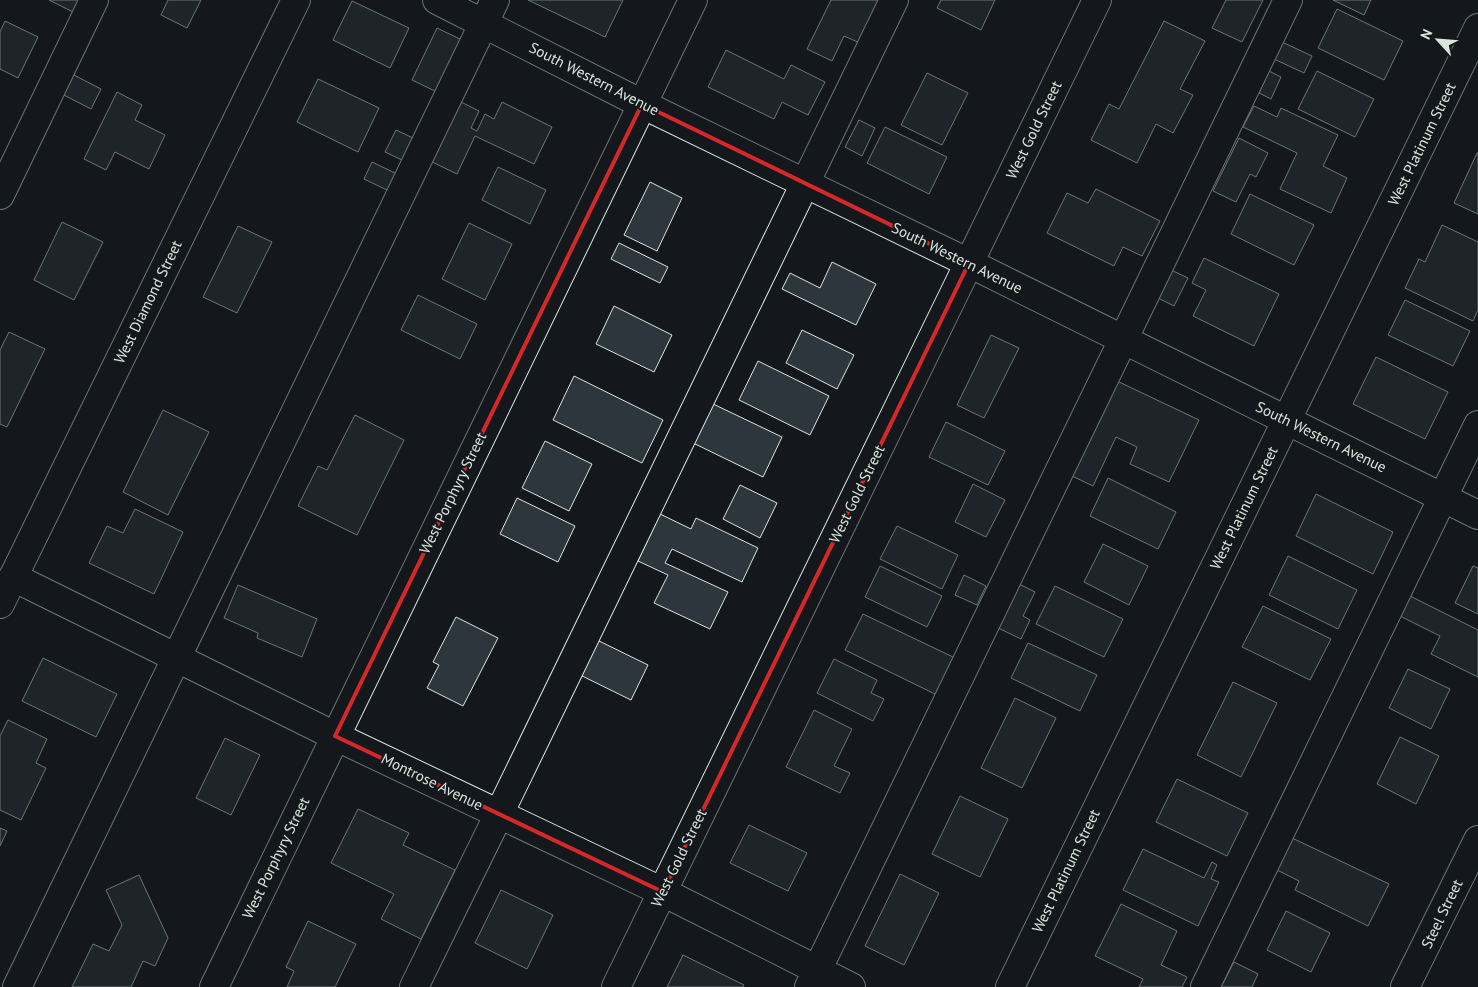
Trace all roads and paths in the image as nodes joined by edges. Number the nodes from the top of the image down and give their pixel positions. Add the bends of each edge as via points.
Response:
1 (94, 0) edge
2 (296, 0) edge
3 (437, 0) edge
4 (693, 0) edge
5 (894, 0) edge
6 (1097, 0) edge
7 (1288, 0) edge
8 (489, 12) edge
9 (1478, 28) edge
10 (642, 104) junction
11 (804, 183) junction
12 (0, 195) edge
13 (970, 264) junction
14 (1124, 340) junction
15 (1287, 420) junction
16 (1478, 425) edge
17 (1442, 497) junction
18 (1478, 515) edge
19 (13, 577) junction
20 (0, 604) edge
21 (176, 658) junction
22 (335, 736) junction
23 (499, 814) junction
24 (1478, 840) edge
25 (663, 892) junction
26 (813, 978) edge
27 (17, 987) edge
28 (214, 987) edge
29 (414, 987) edge
30 (616, 987) edge
31 (851, 987) edge
32 (1010, 987) edge
33 (1205, 987) edge
34 (1406, 987) edge

1 - 12 street
2 - 19 street, West Diamond Street
3 - 8 street, South Western Avenue
4 - 10 street, West Porphyry Street
5 - 11 street
6 - 13 street, West Gold Street
7 - 14 street
8 - 10 street, South Western Avenue
8 - 21 street
9 - 15 street, West Platinum Street
10 - 11 street, South Western Avenue
10 - 22 street, West Porphyry Street
11 - 13 street, South Western Avenue
11 - 23 street
13 - 14 street, South Western Avenue
13 - 25 street, West Gold Street
14 - 15 street, South Western Avenue
14 - 26 street
15 - 17 street, South Western Avenue
15 - 32 street, West Platinum Street
16 - 17 street
17 - 18 street, South Western Avenue
17 - 33 street
19 - 20 street, West Diamond Street
19 - 21 street, Montrose Avenue
21 - 22 street, Montrose Avenue
21 - 27 street
22 - 23 street, Montrose Avenue
22 - 28 street, West Porphyry Street
23 - 25 street, Montrose Avenue
23 - 29 street
24 - 34 street, Steel Street
25 - 26 street, Montrose Avenue
25 - 30 street, West Gold Street
26 - 31 street, Montrose Avenue

